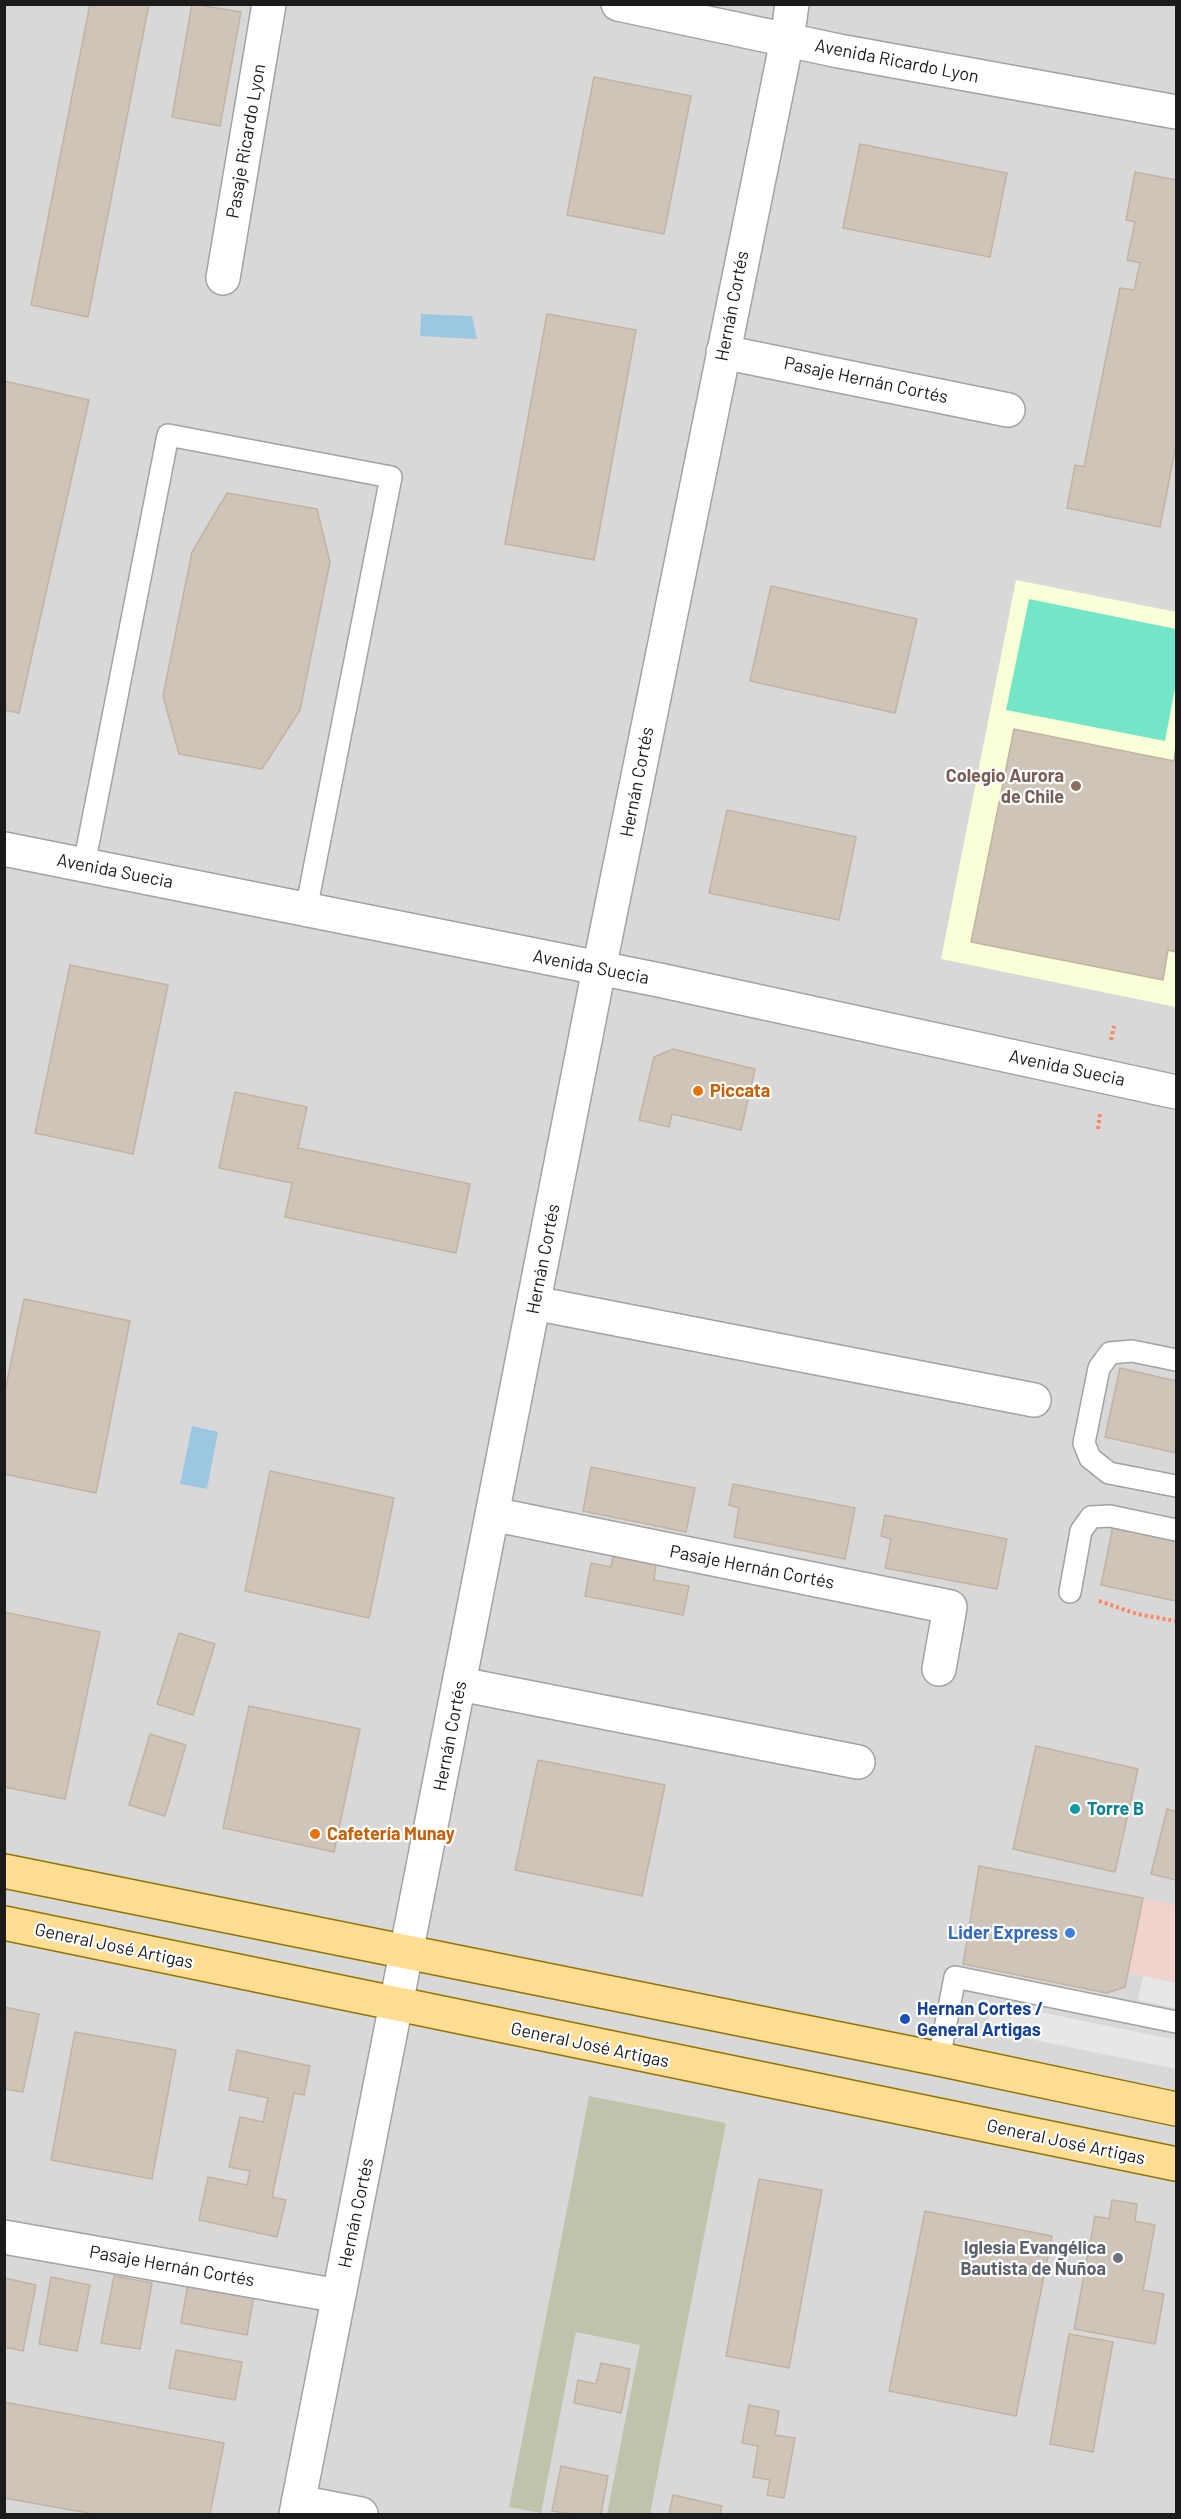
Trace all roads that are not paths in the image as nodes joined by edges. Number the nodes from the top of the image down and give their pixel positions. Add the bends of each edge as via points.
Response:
1 (268, 4) edge
2 (618, 4) edge
3 (792, 4) edge
4 (787, 40) junction
5 (1176, 112) edge
6 (223, 278) dead end
7 (723, 352) junction
8 (1008, 410) dead end
9 (4, 849) edge
10 (84, 865) junction
11 (306, 910) junction
12 (599, 969) junction
13 (1176, 1092) edge
14 (534, 1303) junction
15 (1176, 1360) edge
16 (1034, 1400) dead end
17 (1176, 1486) edge
18 (492, 1514) junction
19 (1176, 1530) edge
20 (1070, 1592) road end
21 (939, 1669) dead end
22 (460, 1684) junction
23 (858, 1762) dead end
24 (4, 1871) edge
25 (4, 1923) edge
26 (408, 1954) junction
27 (398, 2006) junction
28 (1176, 2022) edge
29 (939, 2059) junction
30 (1176, 2109) edge
31 (1176, 2164) edge
32 (4, 2237) edge
33 (339, 2296) junction
34 (297, 2508) edge
35 (362, 2514) edge

1 - 6 street, Pasaje Ricardo Lyon
2 - 4 street, Avenida Ricardo Lyon
3 - 4 street, Hernán Cortés
4 - 5 street, Avenida Ricardo Lyon
4 - 7 street, Hernán Cortés
7 - 8 street, Pasaje Hernán Cortés
7 - 12 street, Hernán Cortés
9 - 10 street, Avenida Suecia
10 - 11 street, Avenida Suecia
10 - 11 lane via 168,435 391,477
11 - 12 street, Avenida Suecia
12 - 13 street, Avenida Suecia
12 - 14 street, Hernán Cortés
14 - 16 street
14 - 18 street, Hernán Cortés
15 - 17 lane via 1132,1351 1110,1353 1099,1368 1084,1443 1090,1458 1109,1473
18 - 21 street, Pasaje Hernán Cortés via 950,1607
18 - 22 street, Hernán Cortés
19 - 20 lane via 1110,1516 1091,1517 1081,1531
22 - 23 street
22 - 26 street, Hernán Cortés
24 - 26 main road
25 - 27 main road, General José Artigas
26 - 27 street, Hernán Cortés
26 - 29 main road
27 - 31 main road, General José Artigas
27 - 33 street, Hernán Cortés
28 - 29 lane via 956,1977
29 - 30 main road
32 - 33 street, Pasaje Hernán Cortés
33 - 34 street, Hernán Cortés
34 - 35 street

